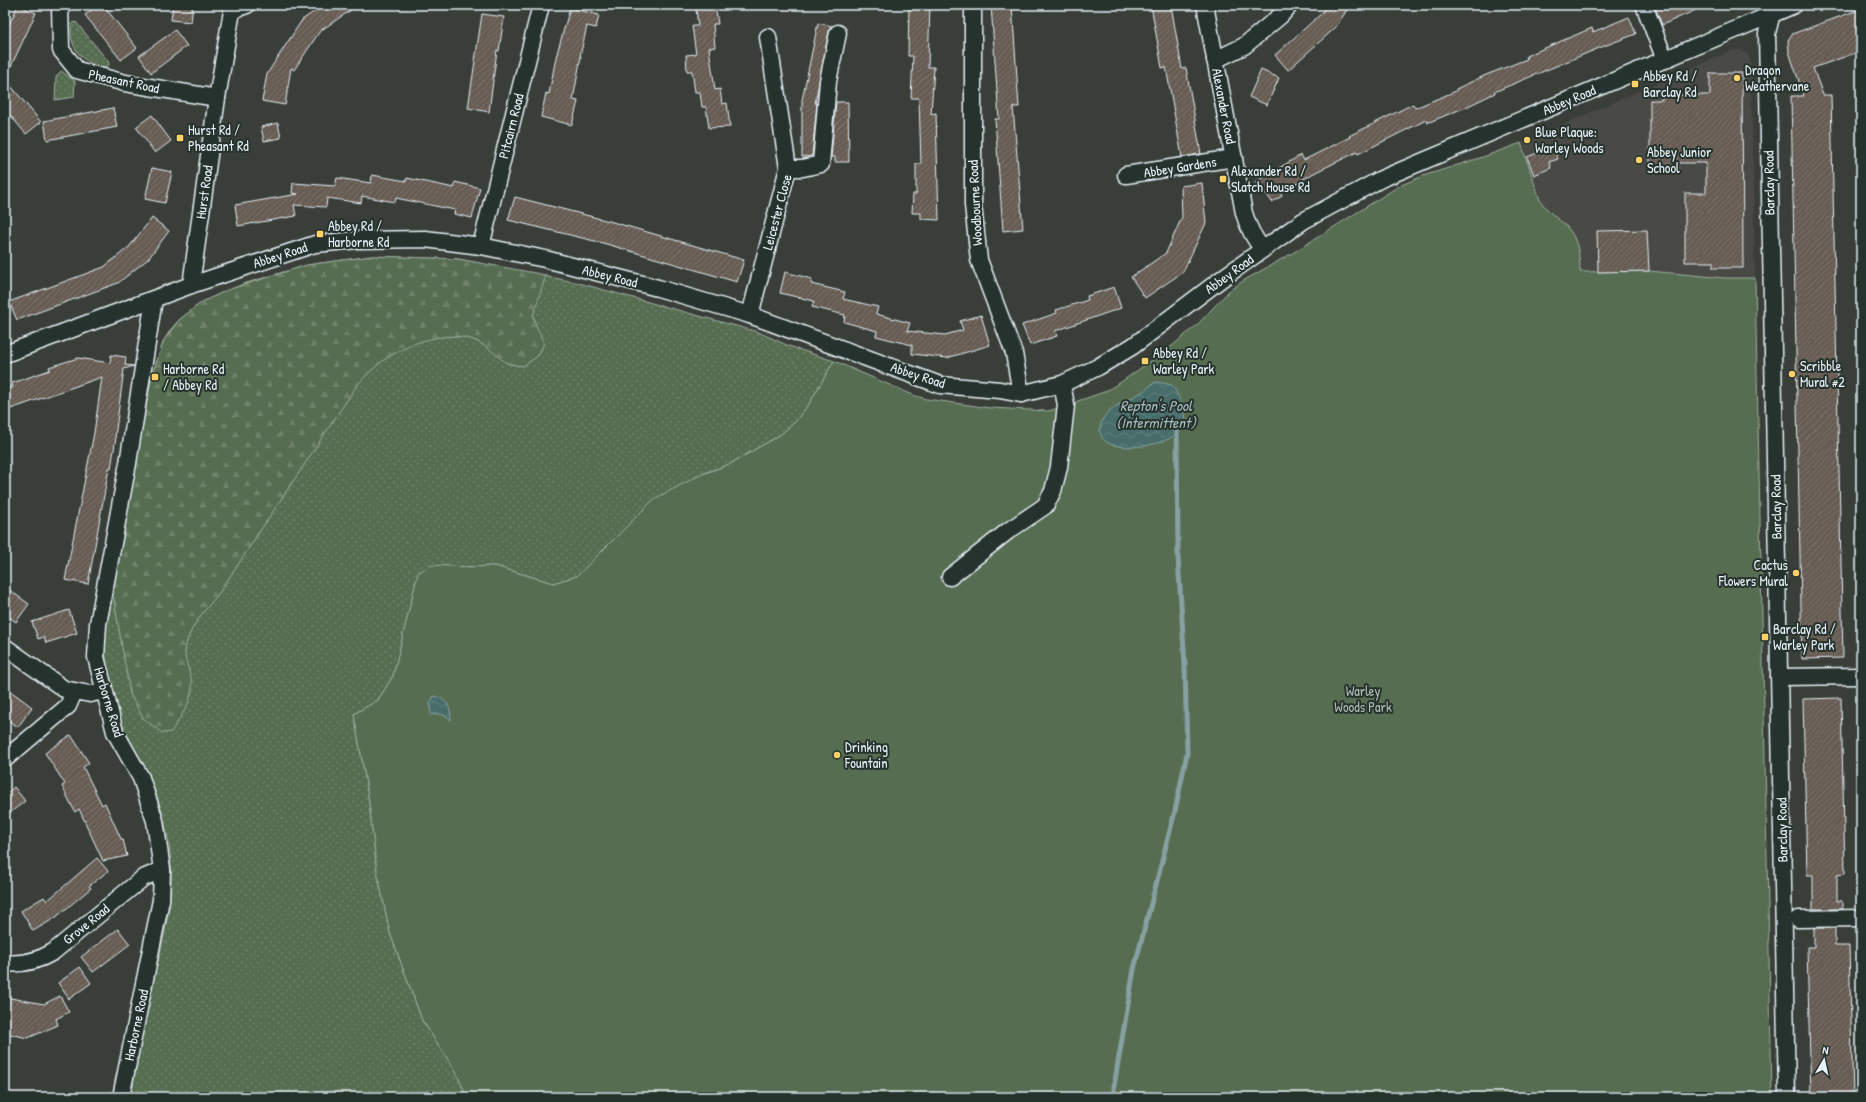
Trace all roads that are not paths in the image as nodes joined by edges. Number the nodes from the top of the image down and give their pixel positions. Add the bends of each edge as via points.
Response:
1 (60, 5) edge
2 (247, 5) edge
3 (541, 5) edge
4 (973, 5) edge
5 (1205, 5) edge
6 (1290, 5) edge
7 (1644, 5) edge
8 (1794, 5) edge
9 (232, 8) edge
10 (1771, 9) edge
11 (838, 33) dead end
12 (768, 37) dead end
13 (1215, 60) junction
14 (1665, 60) junction
15 (218, 98) junction
16 (1234, 158) junction
17 (788, 168) junction
18 (1126, 175) dead end
19 (481, 246) junction
20 (1263, 249) junction
21 (191, 285) junction
22 (154, 299) junction
23 (750, 315) junction
24 (5, 354) edge
25 (1062, 384) junction
26 (1021, 394) junction
27 (950, 577) dead end
28 (5, 647) edge
29 (1861, 676) edge
30 (1780, 677) junction
31 (104, 691) junction
32 (74, 692) junction
33 (5, 759) edge
34 (162, 870) junction
35 (1861, 918) edge
36 (1798, 919) dead end
37 (5, 963) edge
38 (121, 1097) edge
39 (1787, 1097) edge

1 - 15 street, Pheasant Road via 61,50 77,70 125,83
2 - 9 street
3 - 19 street, Pitcairn Road
4 - 26 street, Woodbourne Road via 973,205 979,260 1014,353
5 - 13 street, Alexander Road
6 - 13 street via 1244,46
7 - 14 street
8 - 10 street, Abbey Road
9 - 15 street, Hurst Road
10 - 14 street, Abbey Road via 1726,35
10 - 30 street, Barclay Road via 1767,33
11 - 17 street via 828,81 821,164
12 - 17 street, Leicester Close
13 - 16 street, Alexander Road
14 - 20 street, Abbey Road via 1381,179 1303,221
15 - 21 street, Hurst Road
16 - 18 street, Abbey Gardens
16 - 20 street, Alexander Road via 1248,227
17 - 23 street, Leicester Close
19 - 21 street, Abbey Road via 425,240 358,240 315,244
19 - 23 street, Abbey Road via 545,259
20 - 25 street, Abbey Road via 1133,346
21 - 22 street, Abbey Road
22 - 24 street, Abbey Road
22 - 31 street, Harborne Road via 128,463 98,624 96,657
23 - 26 street, Abbey Road via 940,385
25 - 26 street, Abbey Road
25 - 27 street via 1066,405 1059,467 1053,492 1045,506 1008,531
28 - 32 street via 64,689
29 - 30 street
30 - 39 street, Barclay Road
31 - 32 street via 90,694
31 - 34 street, Harborne Road via 115,732 141,778 155,821
32 - 33 street via 68,706
34 - 37 street, Grove Road via 143,878 44,958 15,964
34 - 38 street, Harborne Road via 161,900
35 - 36 street

